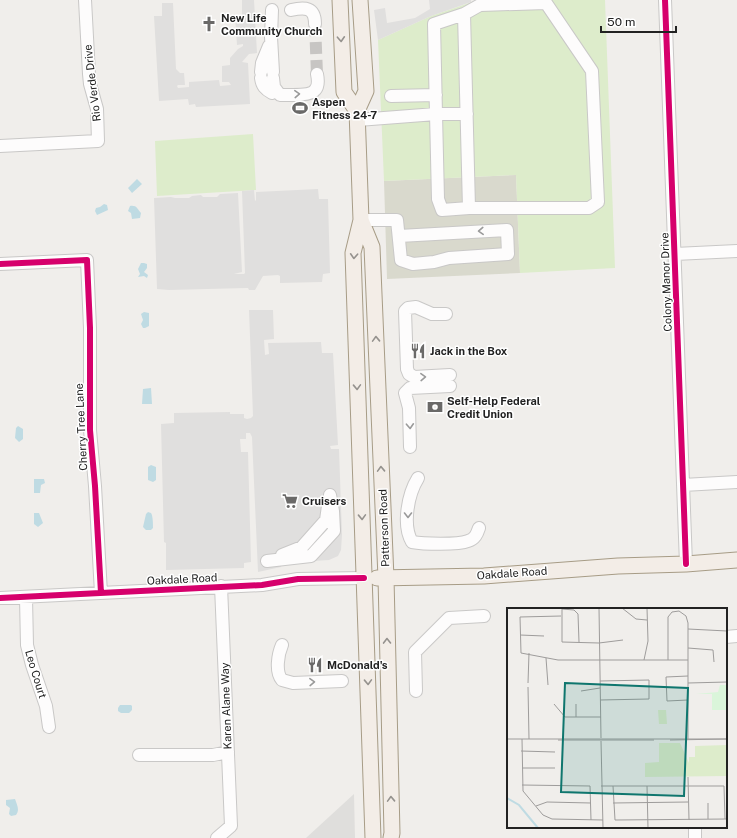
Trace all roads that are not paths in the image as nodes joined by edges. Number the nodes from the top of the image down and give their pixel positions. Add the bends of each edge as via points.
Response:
1 (85, 0) edge
2 (340, 0) edge
3 (360, 0) edge
4 (665, 0) edge
5 (272, 10) dead end
6 (291, 10) dead end
7 (464, 14) junction
8 (315, 24) tunnel mouth
9 (317, 74) tunnel mouth
10 (436, 95) junction
11 (391, 96) dead end
12 (436, 114) junction
13 (467, 114) junction
14 (358, 115) junction
15 (0, 146) edge
16 (469, 208) junction
17 (361, 220) junction
18 (399, 236) junction
19 (737, 251) edge
20 (675, 254) junction
21 (0, 264) edge
22 (446, 314) dead end
23 (410, 447) dead end
24 (418, 478) dead end
25 (737, 482) edge
26 (683, 485) junction
27 (479, 528) dead end
28 (737, 560) edge
29 (267, 561) joint
30 (686, 564) junction
31 (364, 578) junction
32 (386, 578) junction
33 (221, 586) junction
34 (101, 593) junction
35 (0, 598) edge
36 (26, 598) junction
37 (484, 616) dead end
38 (737, 636) edge
39 (727, 637) edge
40 (282, 645) dead end
41 (342, 681) dead end
42 (416, 691) dead end
43 (49, 727) dead end
44 (228, 752) junction
45 (138, 755) dead end
46 (218, 838) edge
47 (373, 838) edge
48 (391, 838) edge

1 - 15 street, Rio Verde Drive via 89,74 96,109 98,141
2 -> 14 main road via 344,92
3 - 14 main road, Patterson Road via 366,91
4 - 20 street, Colony Manor Drive
5 -> 9 street via 267,75 276,94 314,92 318,85
6 - 8 street via 307,8 314,15
7 - 10 street via 434,24
7 - 13 street
7 - 16 street via 480,5 546,3 592,71 598,202 590,208
10 - 11 street
10 - 12 street
12 - 13 street
12 - 14 street
12 - 16 street via 438,198 442,210
13 - 16 street
14 - 17 main road, Patterson Road
17 - 18 street via 397,220
17 -> 31 main road, Patterson Road via 353,253
32 -> 17 main road, Patterson Road via 372,247
18 -> 18 street via 401,260 413,264 449,258 508,254 507,230
19 - 20 street
20 - 26 street, Colony Manor Drive
21 - 34 street, Cherry Tree Lane via 87,260 90,430
22 -> 23 street via 432,314 416,307 405,311 409,374 414,377 450,381 410,388 405,393 409,408
24 -> 27 street via 408,502 408,532 412,542 469,541 477,535
25 - 26 street
26 - 30 street, Colony Manor Drive
28 - 30 main road, Oakdale Road
29 - 29 street via 311,556 334,531 330,495 326,520 302,547
30 - 32 main road, Oakdale Road via 618,566 484,576
31 - 32 main road, Oakdale Road
31 - 33 street, Oakdale Road via 298,579 262,585
31 -> 47 main road, Patterson Road
48 -> 32 main road, Patterson Road
33 - 34 street, Oakdale Road
33 - 44 street, Karen Alane Way
34 - 36 street, Oakdale Road
35 - 36 street, Oakdale Road
36 - 43 street, Leo Court via 27,645 46,706
37 - 42 street via 449,618 415,652
38 - 39 street
40 -> 41 street via 279,653 279,673 280,678 286,682
44 - 45 street via 213,755
44 - 46 street, Karen Alane Way via 231,826

